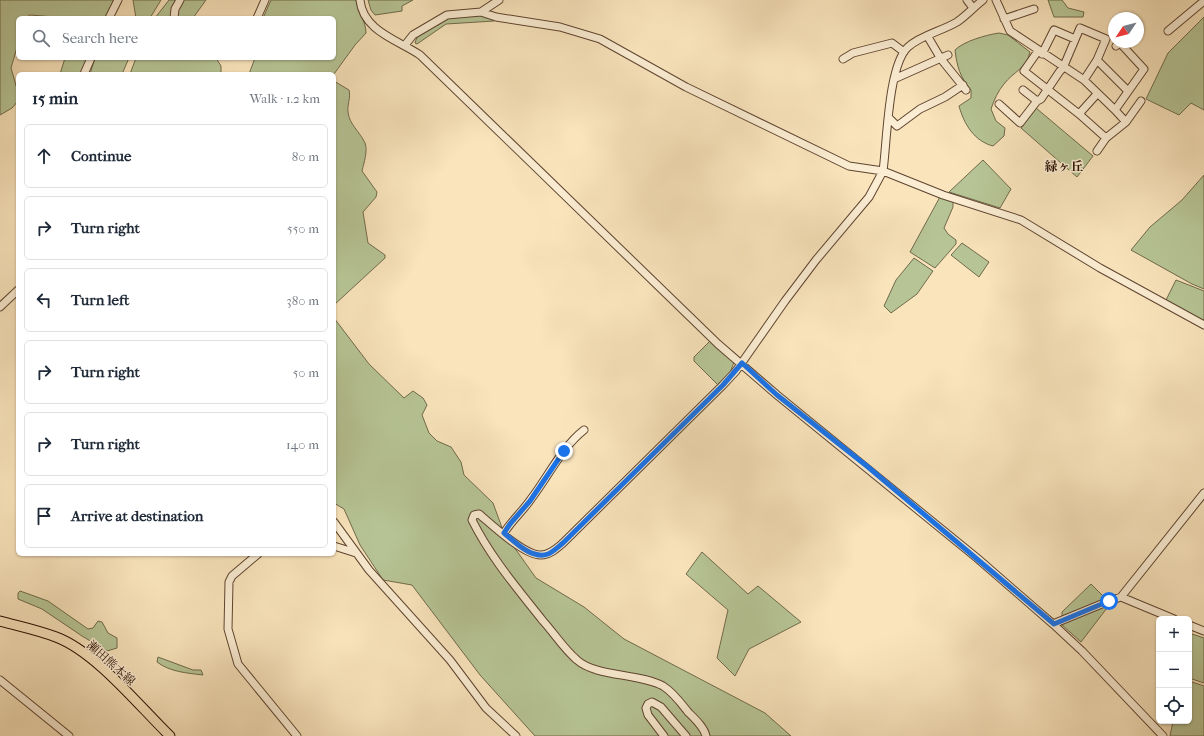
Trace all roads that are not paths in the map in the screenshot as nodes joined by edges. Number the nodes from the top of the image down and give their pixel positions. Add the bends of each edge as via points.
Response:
1 (118, 0) edge
2 (180, 0) edge
3 (265, 0) edge
4 (360, 0) edge
5 (499, 0) edge
6 (967, 0) edge
7 (982, 0) edge
8 (996, 0) edge
9 (1204, 1) edge
10 (973, 8) junction
11 (1034, 9) dead end
12 (481, 12) junction
13 (110, 16) edge
14 (174, 16) edge
15 (258, 16) edge
16 (1004, 19) junction
17 (1168, 31) dead end
18 (928, 37) junction
19 (1075, 39) junction
20 (405, 45) junction
21 (1125, 48) edge
22 (904, 52) junction
23 (1040, 52) junction
24 (945, 57) junction
25 (842, 59) dead end
26 (90, 60) edge
27 (1097, 60) junction
28 (1063, 68) junction
29 (85, 72) edge
30 (894, 79) junction
31 (1084, 80) junction
32 (1048, 89) junction
33 (1023, 90) dead end
34 (1128, 91) junction
35 (1097, 94) junction
36 (1037, 100) junction
37 (1141, 101) dead end
38 (999, 104) dead end
39 (1115, 110) junction
40 (1078, 114) junction
41 (889, 118) junction
42 (1126, 122) junction
43 (1106, 138) junction
44 (1097, 151) dead end
45 (883, 171) junction
46 (16, 292) edge
47 (0, 307) edge
48 (1204, 325) edge
49 (742, 363) junction
50 (584, 430) dead end
51 (1204, 492) edge
52 (336, 525) edge
53 (504, 533) junction
54 (336, 547) edge
55 (356, 553) junction
56 (256, 556) edge
57 (1121, 597) junction
58 (1167, 616) edge
59 (0, 621) edge
60 (1054, 624) junction
61 (1192, 626) edge
62 (1204, 631) edge
63 (0, 680) edge
64 (69, 736) edge
65 (170, 736) edge
66 (297, 736) edge
67 (516, 736) edge
68 (664, 736) edge
69 (686, 736) edge
70 (706, 736) edge
71 (1163, 736) edge

1 - 13 street
2 - 14 street
3 - 15 street
4 - 20 street via 365,16 374,28
5 - 12 street
6 - 10 street
7 - 10 street
8 - 16 street
9 - 17 street
10 - 18 street via 957,22
11 - 16 street
12 - 20 street via 447,15 413,35
12 - 45 street via 496,17 560,27 600,39 686,87 821,154 849,166
16 - 23 street via 1010,31
18 - 22 street via 912,44
18 - 24 street
19 - 23 street via 1054,30
19 - 27 street via 1080,28 1106,39
19 - 28 street
20 - 49 street via 443,76 718,344
21 - 34 street via 1144,69
22 - 25 street via 892,43 852,53
22 - 30 street
23 - 28 street
23 - 32 street via 1024,71
24 - 30 street
24 - 41 street via 964,87 920,109 897,126
26 - 29 street
27 - 31 street
27 - 34 street
28 - 31 street
28 - 32 street
30 - 41 street
31 - 35 street
32 - 36 street via 1041,99
32 - 40 street
33 - 36 street
34 - 39 street
35 - 39 street
35 - 40 street
36 - 38 street via 1020,123
37 - 42 street
39 - 42 street
40 - 43 street
41 - 45 street
42 - 43 street
43 - 44 street
45 - 48 street via 943,195 1021,220 1100,268
45 - 49 street via 870,197 785,301
46 - 47 street
49 - 53 street via 723,385 563,543 549,553 537,555 522,548
49 - 60 street via 777,395
50 - 53 street via 569,442 530,501
51 - 57 street
52 - 55 street
53 - 70 street via 479,514 472,520 482,541 507,577 576,660 592,668 663,686 694,718
54 - 55 street
55 - 67 street via 450,660 486,708
56 - 66 street via 232,576 228,629 238,664
57 - 58 street
57 - 60 street
59 - 65 main road, 瀬田熊本線 via 56,637 77,648 96,663
60 - 71 street
61 - 62 street
63 - 64 street
68 - 69 street via 648,715 646,708 652,702 661,706

